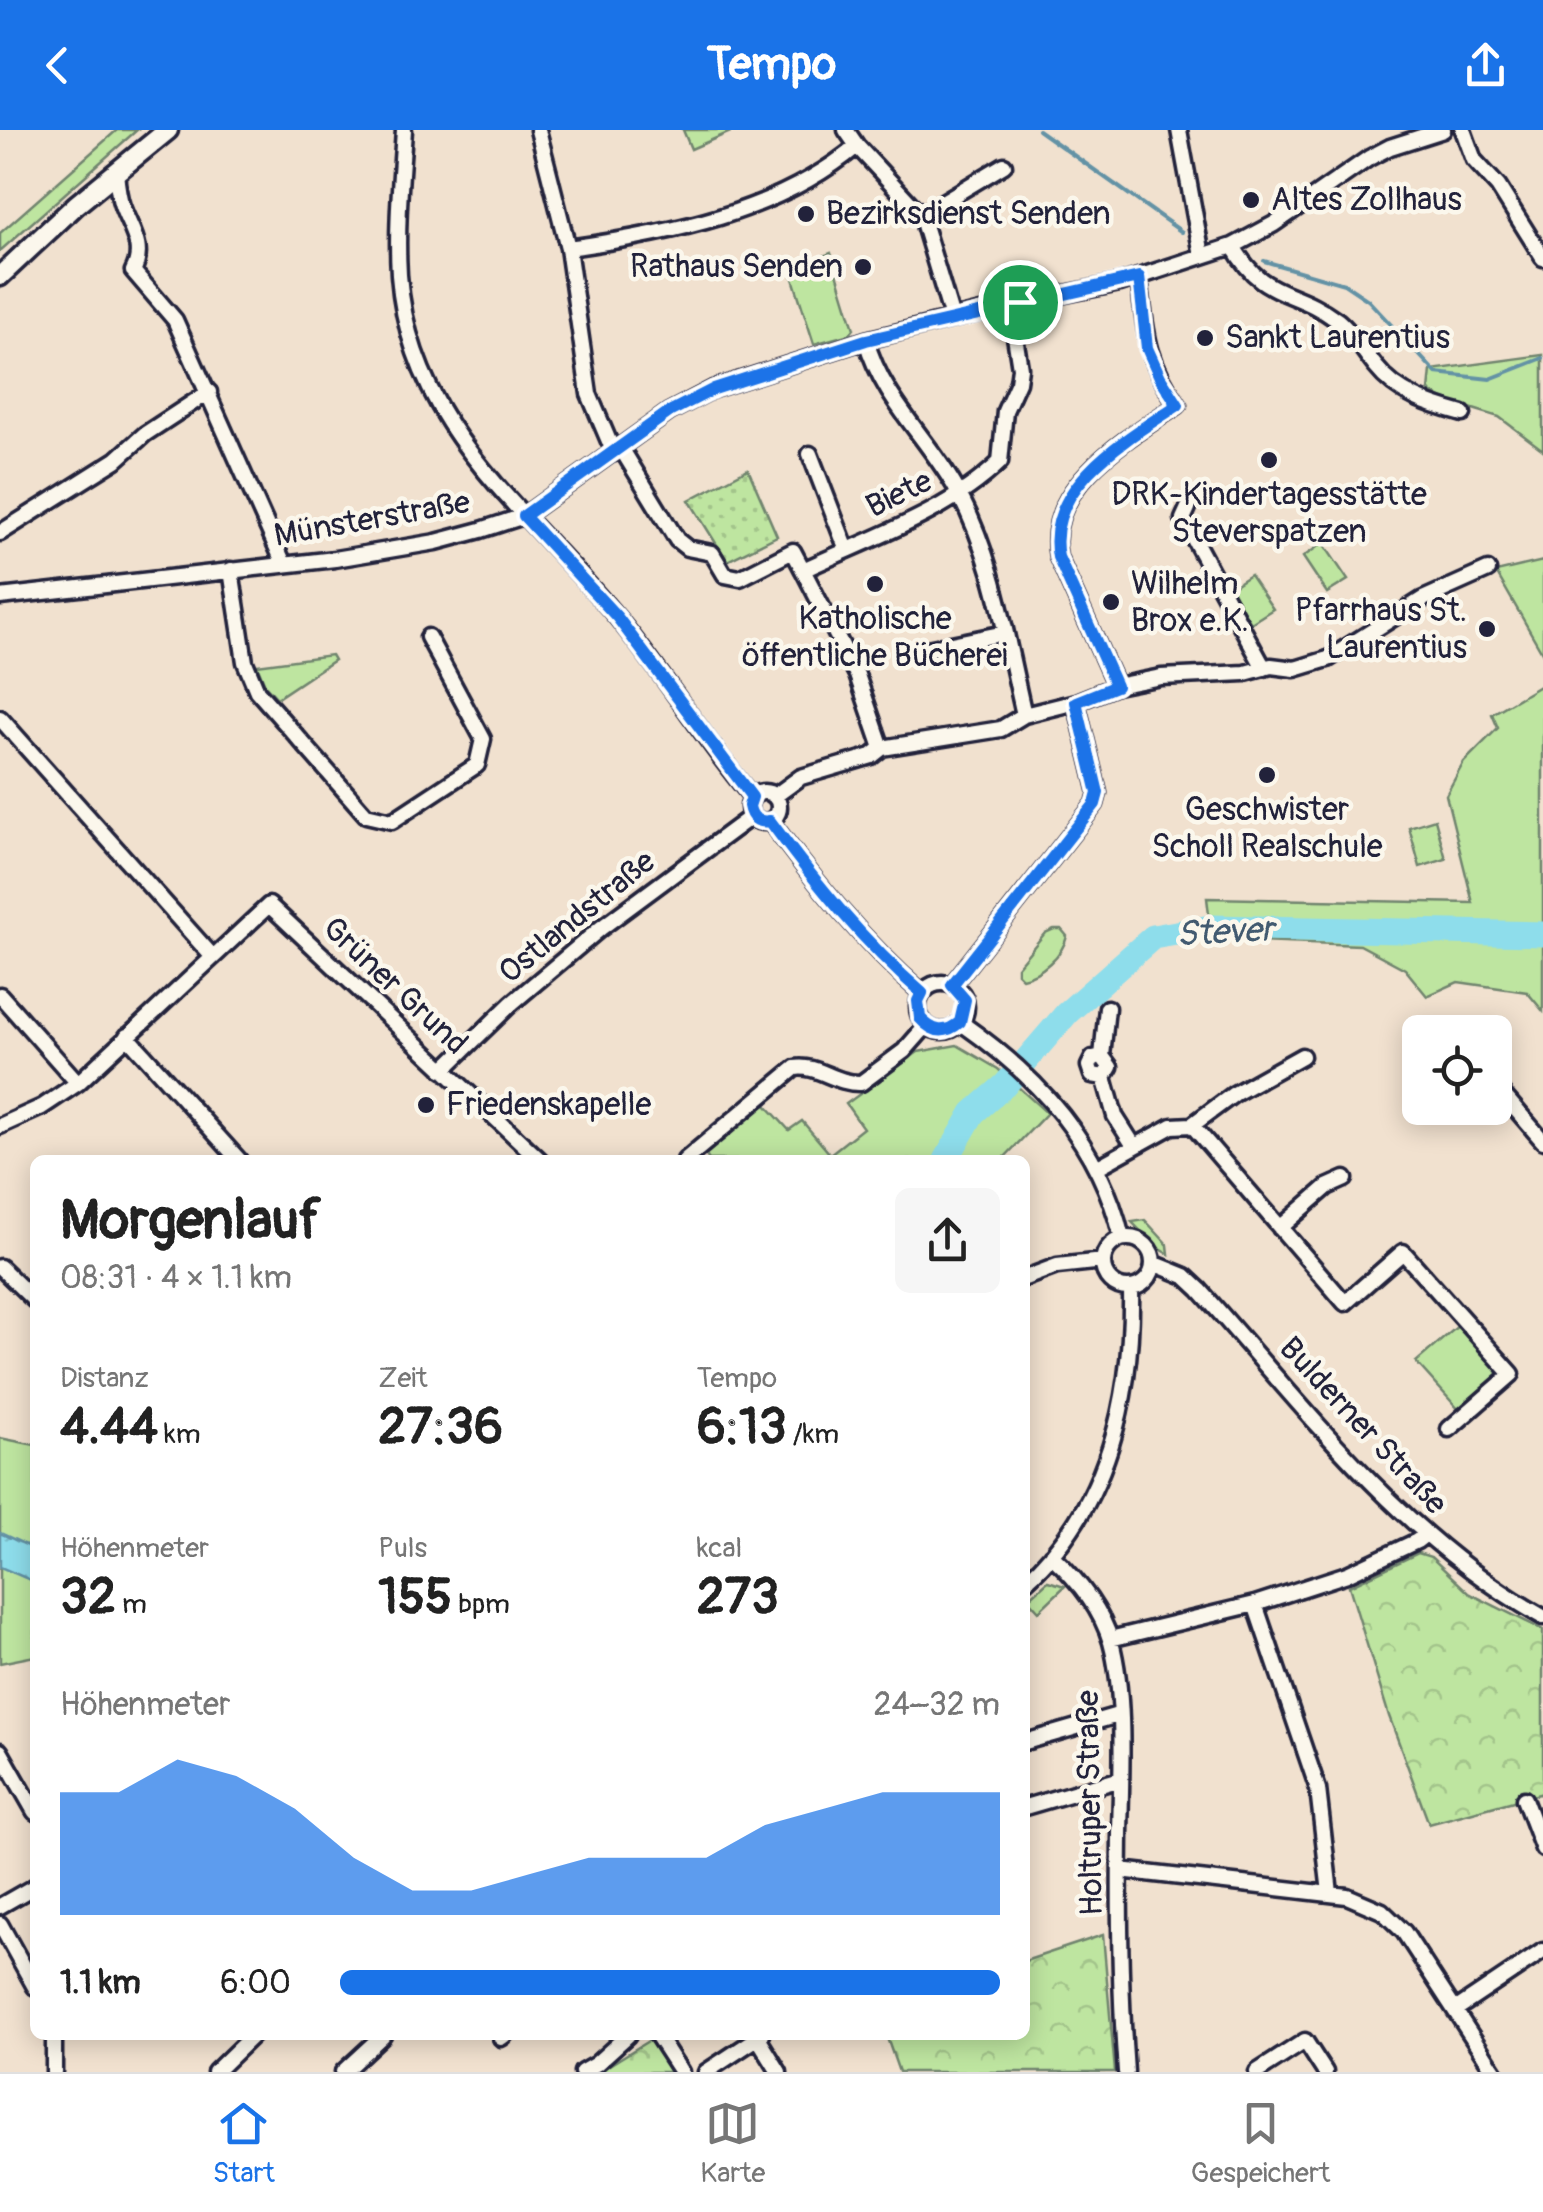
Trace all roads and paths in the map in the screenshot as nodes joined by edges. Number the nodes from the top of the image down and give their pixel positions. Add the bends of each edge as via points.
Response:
1 (168, 130) edge
2 (404, 130) edge
3 (538, 130) edge
4 (846, 130) edge
5 (1179, 130) edge
6 (1443, 130) edge
7 (1464, 130) edge
8 (857, 146) junction
9 (1004, 165) dead end
10 (116, 172) junction
11 (922, 214) junction
12 (1233, 246) junction
13 (568, 248) junction
14 (1202, 255) junction
15 (1543, 258) edge
16 (0, 276) edge
17 (1139, 277) junction
18 (1010, 304) junction
19 (952, 318) junction
20 (866, 340) junction
21 (209, 392) junction
22 (1463, 414) dead end
23 (618, 450) junction
24 (810, 454) dead end
25 (959, 495) junction
26 (1188, 508) dead end
27 (524, 516) junction
28 (0, 533) edge
29 (847, 550) junction
30 (284, 564) junction
31 (230, 570) junction
32 (803, 570) junction
33 (1488, 570) dead end
34 (0, 597) edge
35 (1004, 633) junction
36 (428, 637) dead end
37 (922, 650) dead end
38 (1268, 667) junction
39 (1116, 686) junction
40 (1076, 702) junction
41 (1024, 714) junction
42 (0, 718) edge
43 (882, 748) junction
44 (775, 796) junction
45 (752, 797) junction
46 (752, 816) junction
47 (770, 821) junction
48 (212, 956) junction
49 (952, 985) junction
50 (922, 993) junction
51 (0, 995) edge
52 (1107, 1008) dead end
53 (960, 1022) junction
54 (926, 1026) junction
55 (127, 1036) junction
56 (1302, 1056) dead end
57 (444, 1070) junction
58 (78, 1083) junction
59 (1512, 1105) edge
60 (1192, 1125) junction
61 (0, 1126) edge
62 (1543, 1142) edge
63 (1134, 1146) junction
64 (234, 1155) edge
65 (535, 1155) edge
66 (691, 1155) edge
67 (1098, 1167) junction
68 (1345, 1179) dead end
69 (1280, 1228) junction
70 (1122, 1238) junction
71 (1103, 1261) junction
72 (1153, 1263) junction
73 (0, 1267) edge
74 (1030, 1276) edge
75 (1132, 1288) junction
76 (30, 1296) edge
77 (1449, 1430) dead end
78 (1426, 1534) junction
79 (1050, 1555) junction
80 (1030, 1577) edge
81 (1255, 1604) junction
82 (1543, 1616) edge
83 (1110, 1639) junction
84 (1118, 1715) junction
85 (1030, 1741) edge
86 (0, 1751) edge
87 (1121, 1778) junction
88 (1524, 1798) dead end
89 (30, 1803) edge
90 (1030, 1805) edge
91 (1543, 1849) edge
92 (1120, 1870) junction
93 (30, 1889) edge
94 (1330, 1893) junction
95 (0, 1906) edge
96 (0, 1924) edge
97 (1543, 1952) edge
98 (30, 1977) edge
99 (1455, 2010) junction
100 (54, 2040) edge
101 (248, 2040) edge
102 (378, 2040) edge
103 (622, 2040) edge
104 (659, 2040) edge
105 (754, 2040) edge
106 (762, 2040) edge
107 (54, 2072) edge
108 (215, 2072) edge
109 (343, 2072) edge
110 (582, 2072) edge
111 (681, 2072) edge
112 (706, 2072) edge
113 (779, 2072) edge
114 (1126, 2072) edge
115 (1258, 2072) edge
116 (1325, 2072) edge
117 (1496, 2072) edge

1 - 10 main road
2 - 27 street via 399,276 414,350 450,428
3 - 13 street
4 - 8 street
5 - 14 street
6 - 12 street, Münsterstraße via 1369,158
7 - 15 street via 1474,160
8 - 11 street
8 - 13 street via 822,172 751,206 672,230
9 - 11 street
10 - 16 main road
10 - 21 street via 138,244 133,271 175,320
11 - 19 street
12 - 14 street, Münsterstraße
12 - 22 street via 1260,282 1338,321 1395,386
13 - 23 street via 589,394
14 - 17 street, Münsterstraße
17 - 18 street, Münsterstraße
17 - 39 street via 1147,348 1178,405 1091,472 1062,511 1055,541
18 - 19 street, Münsterstraße
18 - 25 street, Biete via 1020,368 1004,411 1000,462
19 - 20 street, Münsterstraße
20 - 23 street, Münsterstraße via 714,389
20 - 25 street via 883,384
21 - 28 street
21 - 30 street
23 - 27 street, Münsterstraße
23 - 32 street via 677,540 712,553 725,575 740,578 793,551
24 - 29 street, Biete
25 - 29 street, Biete
25 - 35 street via 985,554
26 - 38 street via 1183,519
27 - 30 street, Münsterstraße via 408,548
27 - 45 street via 617,617
29 - 32 street
30 - 31 street, Münsterstraße
31 - 34 street, Münsterstraße
31 - 36 street via 257,690 366,815 392,821 477,765 484,740
32 - 43 street via 858,675
33 - 38 street via 1423,598 1328,658 1295,670
35 - 37 street
35 - 41 street
38 - 39 street
39 - 40 street
40 - 41 street
40 - 49 street via 1095,804
41 - 43 street via 1001,730
42 - 48 street
43 - 44 street via 801,778
44 - 45 street
44 - 47 street via 780,807
45 - 46 street
46 - 47 street
46 - 57 street, Ostlandstraße via 601,928
47 - 50 street via 820,890
48 - 55 street, Grüner Grund
48 - 57 street, Grüner Grund via 269,904
49 - 50 street via 936,983
49 - 53 street via 965,1000
50 - 54 street via 918,1010
51 - 58 street
52 - 63 street via 1102,1056 1110,1067 1104,1077 1115,1116
53 - 54 street via 944,1031
53 - 67 street via 1029,1079
54 - 66 street via 861,1082 795,1068
55 - 58 street, Grüner Grund
55 - 64 street
56 - 60 street
57 - 65 street, Grüner Grund
58 - 61 street, Grüner Grund
59 - 62 street
60 - 63 street via 1172,1126
60 - 69 street
63 - 67 street
67 - 70 street
68 - 69 street via 1326,1187
69 - 77 street via 1345,1303 1403,1252 1512,1374
70 - 71 street
70 - 72 street via 1143,1243
71 - 74 street
71 - 75 street via 1110,1280
72 - 75 street via 1145,1281
72 - 78 street, Bulderner Straße via 1200,1290
73 - 76 street
75 - 79 street via 1119,1420 1090,1498
78 - 81 street via 1347,1574
78 - 82 street, Bulderner Straße
79 - 80 street
79 - 83 street, Holtruper Straße via 1086,1593
81 - 83 street
81 - 94 street via 1318,1789
83 - 84 street, Holtruper Straße
84 - 85 street
84 - 87 street, Holtruper Straße
86 - 89 street
87 - 90 street
87 - 92 street, Holtruper Straße
88 - 91 street
92 - 94 street
92 - 114 street, Holtruper Straße
93 - 95 street
94 - 99 street via 1366,1901 1394,1920
96 - 98 street
97 - 99 street
99 - 117 street
100 - 107 street
101 - 108 street
102 - 109 street
103 - 110 street
104 - 111 street
105 - 112 street
106 - 113 street
115 - 116 street via 1304,2041

